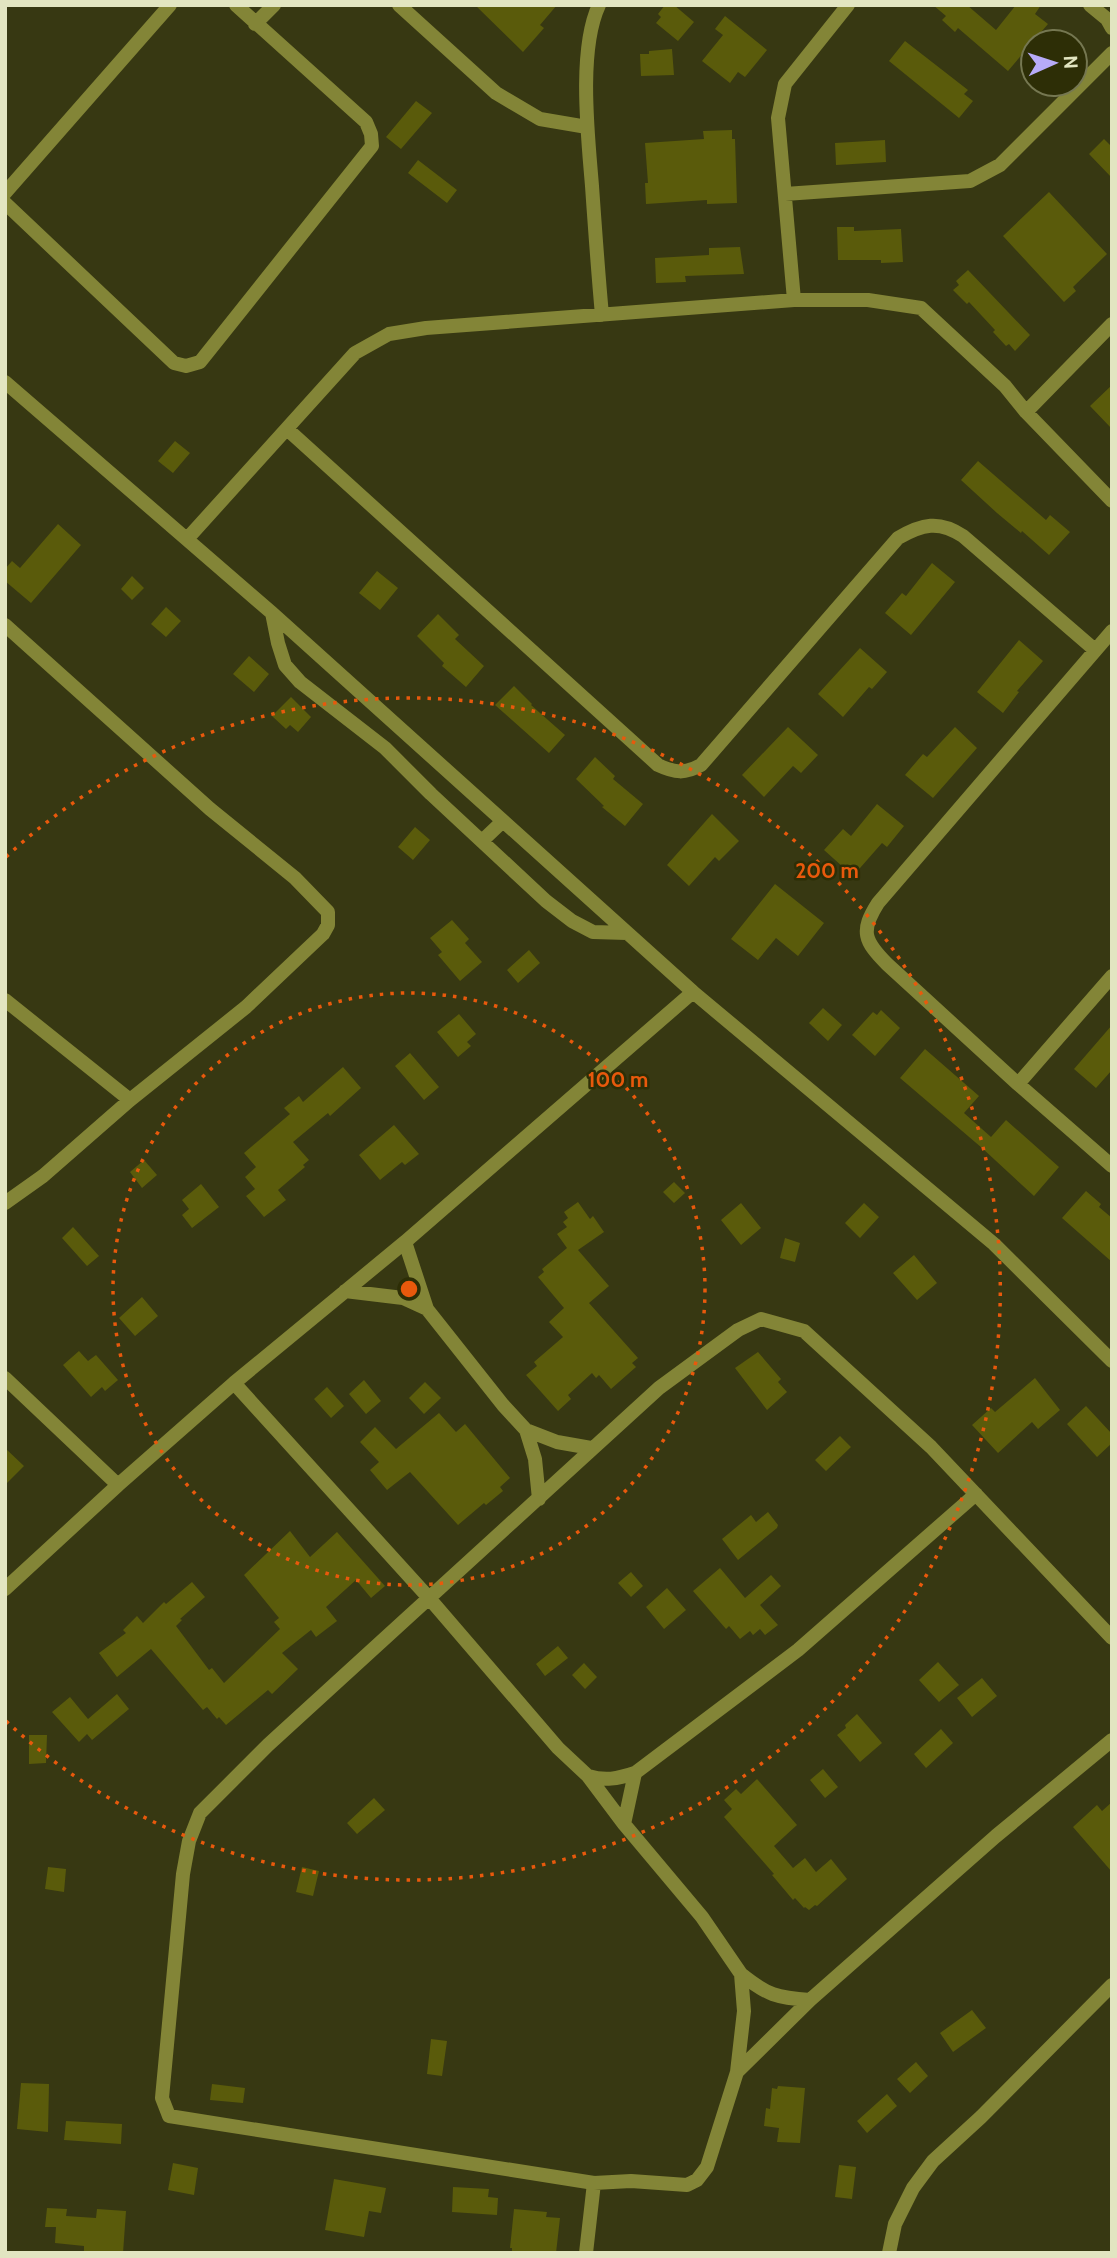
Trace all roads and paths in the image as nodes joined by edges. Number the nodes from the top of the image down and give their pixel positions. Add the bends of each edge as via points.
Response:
1 (170, 5) edge
2 (236, 5) edge
3 (274, 5) edge
4 (399, 5) edge
5 (599, 5) edge
6 (848, 5) edge
7 (1090, 5) edge
8 (255, 24) junction
9 (1112, 28) edge
10 (1112, 52) edge
11 (587, 127) junction
12 (5, 193) edge
13 (785, 194) junction
14 (5, 203) edge
15 (794, 300) junction
16 (602, 315) junction
17 (1112, 325) edge
18 (5, 382) edge
19 (1026, 412) junction
20 (287, 429) junction
21 (1112, 501) edge
22 (187, 539) junction
23 (272, 613) junction
24 (5, 625) edge
25 (1112, 631) edge
26 (1095, 650) junction
27 (503, 821) junction
28 (482, 841) junction
29 (627, 933) junction
30 (1112, 976) edge
31 (693, 992) junction
32 (5, 1000) edge
33 (1018, 1084) junction
34 (130, 1100) junction
35 (1112, 1166) edge
36 (5, 1203) edge
37 (405, 1242) junction
38 (345, 1291) junction
39 (427, 1309) junction
40 (1112, 1361) edge
41 (5, 1378) edge
42 (234, 1383) junction
43 (526, 1430) junction
44 (591, 1448) junction
45 (118, 1485) junction
46 (976, 1494) junction
47 (539, 1499) junction
48 (5, 1589) edge
49 (429, 1598) junction
50 (1112, 1638) edge
51 (1112, 1740) edge
52 (635, 1773) junction
53 (587, 1776) junction
54 (624, 1824) junction
55 (741, 1973) junction
56 (1112, 1985) edge
57 (810, 2000) junction
58 (737, 2072) junction
59 (594, 2183) junction
60 (586, 2253) edge
61 (889, 2253) edge

1 - 12 street
2 - 8 street
3 - 8 street
4 - 11 street via 496,93 540,119
5 - 11 street via 588,43
6 - 13 street via 785,84 778,118
7 - 9 street
8 - 14 street via 366,122 372,146 200,362 174,363
10 - 13 street via 1000,165 970,181
11 - 16 street
13 - 15 street
15 - 16 street
15 - 19 street via 868,300 921,308 1005,386
16 - 20 street via 389,334 355,353
17 - 19 street
18 - 22 street
19 - 21 street
20 - 22 street
20 - 26 street via 668,770 691,771 708,758 898,538 913,529 950,527
22 - 23 street
23 - 27 street
23 - 28 street via 285,665 300,682 384,748
24 - 34 street via 328,912 323,934 246,1007
25 - 26 street
26 - 33 street via 878,903 866,930 868,942 887,964
27 - 28 street
27 - 29 street
28 - 29 street via 572,921 593,932
29 - 31 street
30 - 33 street
31 - 37 street
31 - 40 street via 994,1244
32 - 34 street
33 - 35 street
34 - 36 street
37 - 38 street
37 - 39 street
38 - 39 street via 402,1298
38 - 42 street
39 - 43 street
41 - 45 street
42 - 45 street
42 - 49 street
43 - 44 street
43 - 47 street
44 - 46 street via 659,1388 737,1330 761,1320 804,1331
44 - 47 street
45 - 48 street
46 - 50 street
46 - 52 street via 798,1650
47 - 49 street
49 - 53 street
49 - 59 street via 268,1745 200,1814 183,1874 162,2098 169,2116
51 - 57 street
52 - 53 street via 614,1780
52 - 54 street
53 - 54 street
54 - 55 street via 702,1917
55 - 57 street via 779,1998
55 - 58 street via 744,2011
56 - 61 street via 933,2161 895,2224
57 - 58 street
58 - 59 street via 707,2167 697,2180 687,2185 631,2180
59 - 60 street

